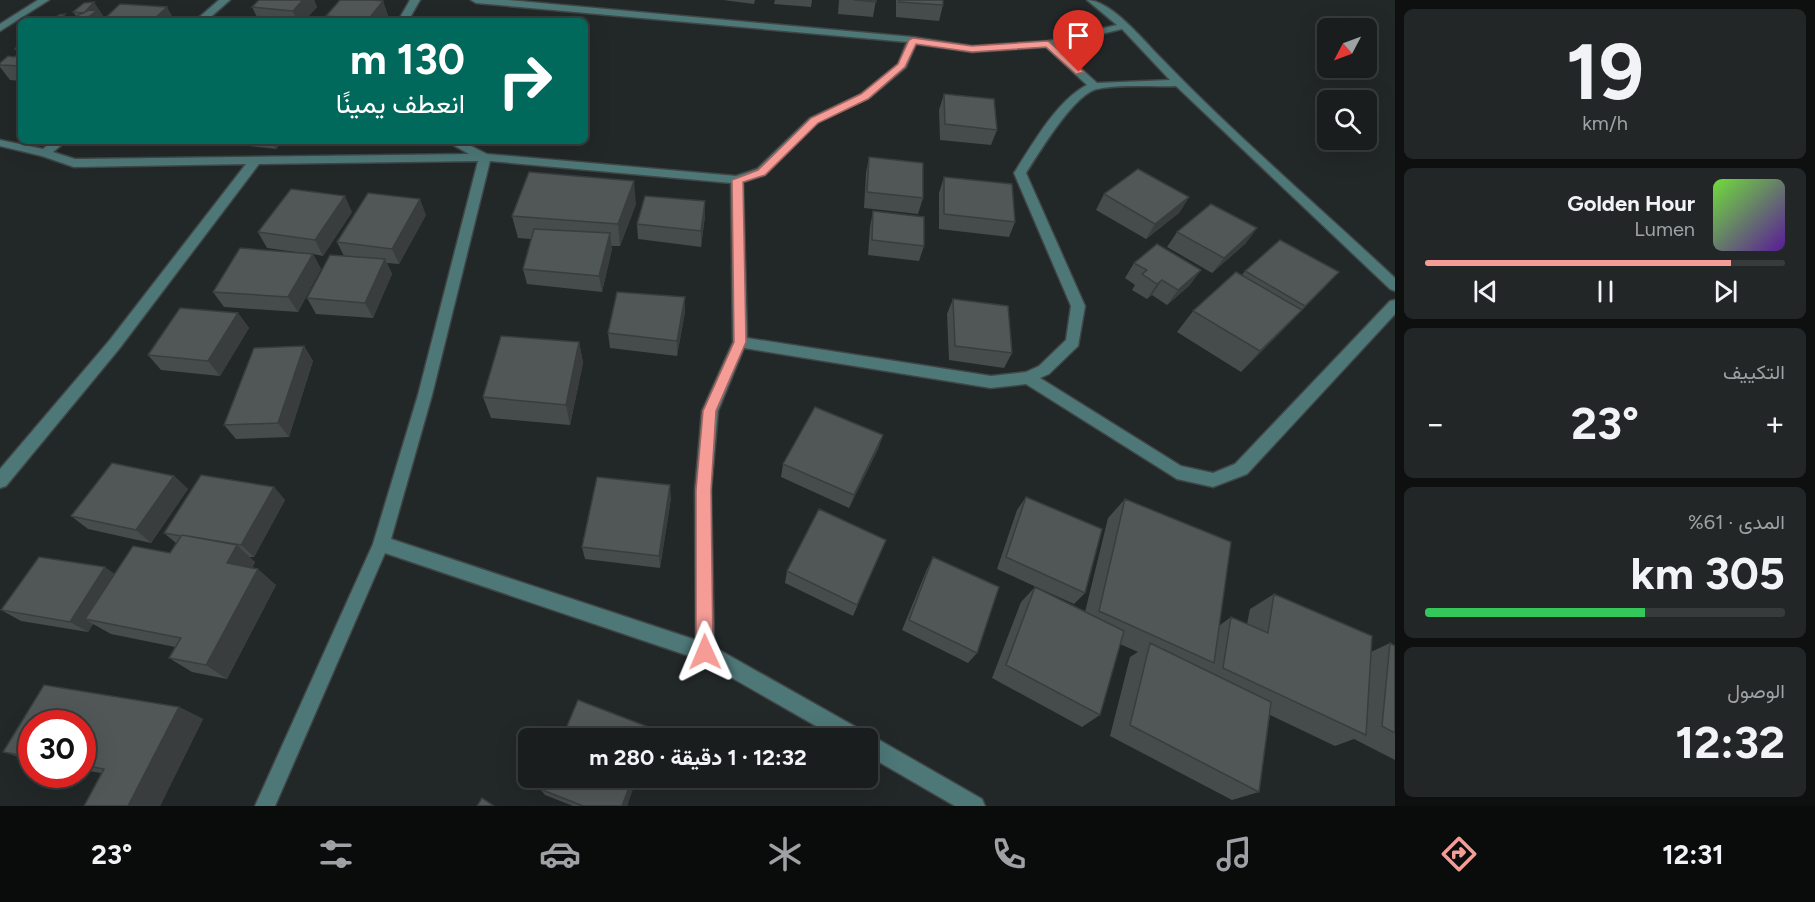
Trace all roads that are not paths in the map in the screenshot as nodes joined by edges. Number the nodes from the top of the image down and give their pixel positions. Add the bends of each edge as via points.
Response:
1 (44, 0) edge
2 (225, 0) edge
3 (415, 0) edge
4 (476, 0) edge
5 (1092, 0) edge
6 (204, 18) edge
7 (405, 18) edge
8 (1124, 26) junction
9 (0, 28) edge
10 (913, 40) junction
11 (1048, 44) junction
12 (1179, 83) junction
13 (1094, 86) junction
14 (0, 143) edge
15 (56, 144) edge
16 (458, 144) edge
17 (45, 153) junction
18 (485, 157) junction
19 (255, 161) junction
20 (737, 180) junction
21 (1395, 286) edge
22 (1395, 305) edge
23 (740, 342) junction
24 (1028, 378) junction
25 (0, 481) edge
26 (381, 544) junction
27 (705, 652) junction
28 (838, 728) edge
29 (878, 750) edge
30 (265, 806) edge
31 (975, 806) edge

1 - 9 street
2 - 6 street
3 - 7 street
4 - 10 street
5 - 8 street
8 - 11 street
8 - 12 street
10 - 11 street via 972,49
10 - 20 street via 902,65 865,96 814,120 762,172
11 - 13 street
12 - 13 street
12 - 21 street
13 - 24 street via 1080,93 1048,130 1020,173 1078,306 1073,342 1044,370
14 - 17 street
15 - 17 street
16 - 18 street
17 - 19 street via 74,164
18 - 19 street
18 - 20 street
18 - 26 street via 425,395
19 - 25 street via 114,345
20 - 23 street
22 - 24 street via 1241,470 1213,480 1177,472
23 - 24 street via 991,382
23 - 27 street via 710,411 703,490
26 - 27 street
26 - 30 street
27 - 28 street
29 - 31 street

